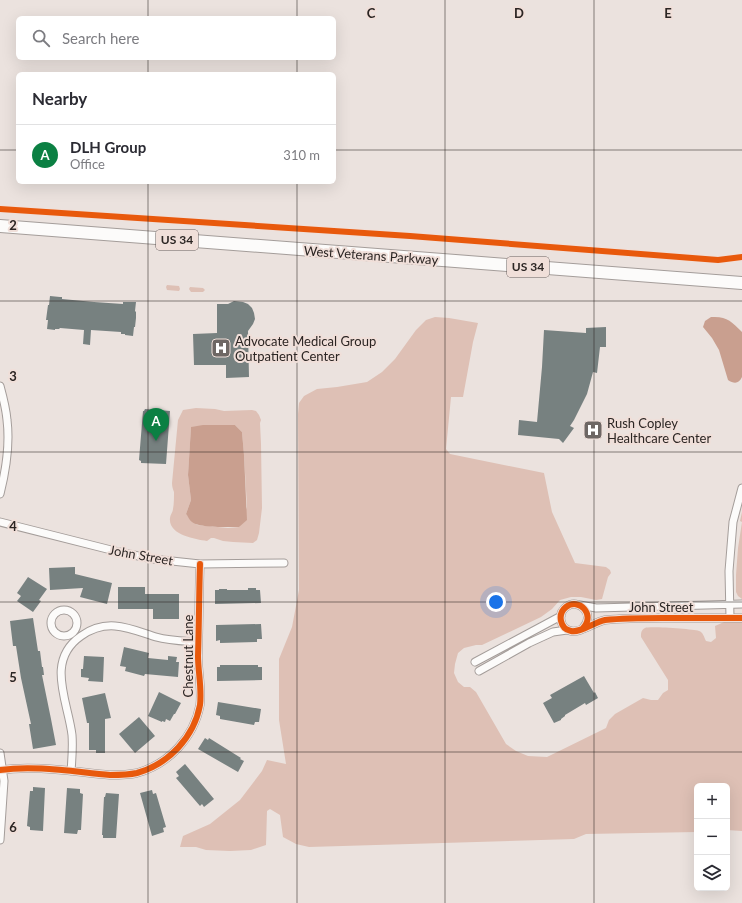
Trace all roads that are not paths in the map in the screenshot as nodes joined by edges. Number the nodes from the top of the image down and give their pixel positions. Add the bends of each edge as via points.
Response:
1 (0, 226) edge
2 (742, 283) edge
3 (0, 386) edge
4 (742, 488) edge
5 (0, 494) edge
6 (0, 522) edge
7 (200, 564) junction
8 (284, 564) dead end
9 (576, 604) junction
10 (729, 604) junction
11 (742, 604) edge
12 (625, 607) junction
13 (560, 616) junction
14 (625, 618) junction
15 (730, 618) junction
16 (742, 618) edge
17 (583, 628) junction
18 (568, 630) junction
19 (198, 642) junction
20 (475, 662) dead end
21 (479, 671) dead end
22 (0, 753) edge
23 (1, 770) edge
24 (71, 771) junction
25 (0, 840) edge

1 - 2 main road, West Veterans Parkway / US 34
3 - 5 street via 7,420 8,442
4 - 10 street via 733,522
6 - 7 street, John Street via 153,559
7 - 8 street, John Street
7 - 19 street, Chestnut Lane
9 - 12 street, John Street via 596,608
9 - 13 street via 566,607
9 - 17 street via 582,607 588,616
10 - 11 street, John Street
10 - 12 street, John Street
10 - 15 street
12 - 14 street, John Street
13 - 18 street via 563,626
13 - 20 street
14 - 15 street, John Street
14 - 17 street, John Street via 600,621
15 - 16 street, John Street
17 - 18 street via 572,632
18 - 21 street via 553,632 529,643
19 - 24 street, Chestnut Lane via 200,703 192,728 178,748 159,764 136,773 116,775
19 - 24 street via 167,640 115,626 96,628 76,635 64,657 61,675 72,734
22 - 23 street
23 - 24 street, Chestnut Lane via 23,768
23 - 25 street via 4,781

